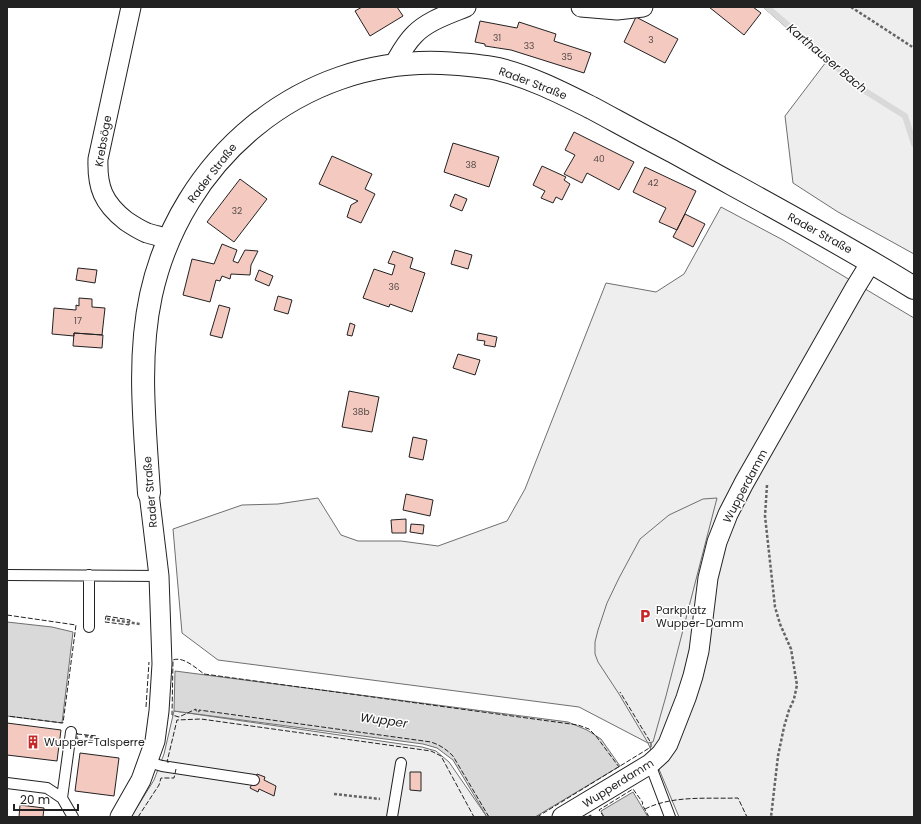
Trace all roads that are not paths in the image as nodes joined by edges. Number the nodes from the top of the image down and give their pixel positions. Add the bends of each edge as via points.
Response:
1 (130, 7) edge
2 (466, 7) edge
3 (581, 7) edge
4 (643, 7) edge
5 (393, 66) junction
6 (169, 238) junction
7 (871, 262) junction
8 (914, 288) edge
9 (149, 493) joint
10 (7, 575) edge
11 (89, 575) junction
12 (159, 576) junction
13 (89, 627) dead end
14 (71, 732) dead end
15 (148, 762) junction
16 (401, 763) dead end
17 (650, 764) junction
18 (254, 780) dead end
19 (7, 783) edge
20 (62, 798) junction
21 (73, 817) edge
22 (120, 817) edge
23 (392, 817) edge
24 (562, 817) edge
25 (670, 817) edge

1 - 6 street, Krebsöge via 98,159 99,180 106,200 119,216 146,232
2 - 5 street via 419,30
3 - 4 street via 617,10
5 - 6 street, Rader Straße via 331,82 296,98 262,119 218,161 188,202
5 - 7 street, Rader Straße via 428,63 485,66 545,85 647,138
6 - 9 street, Rader Straße via 151,298 145,344 143,383
7 - 8 street, Rader Straße
7 - 17 street, Wupperdamm via 728,514 717,542 708,578 699,651 693,676 668,744
9 - 12 street, Rader Straße
10 - 11 lane
11 - 12 lane
11 - 13 lane
12 - 15 street, Rader Straße via 162,664 155,741
14 - 20 lane
15 - 18 lane
15 - 22 street, Rader Straße
16 - 23 lane
17 - 24 street, Wupperdamm
17 - 25 lane
19 - 20 lane via 47,788
20 - 21 lane

